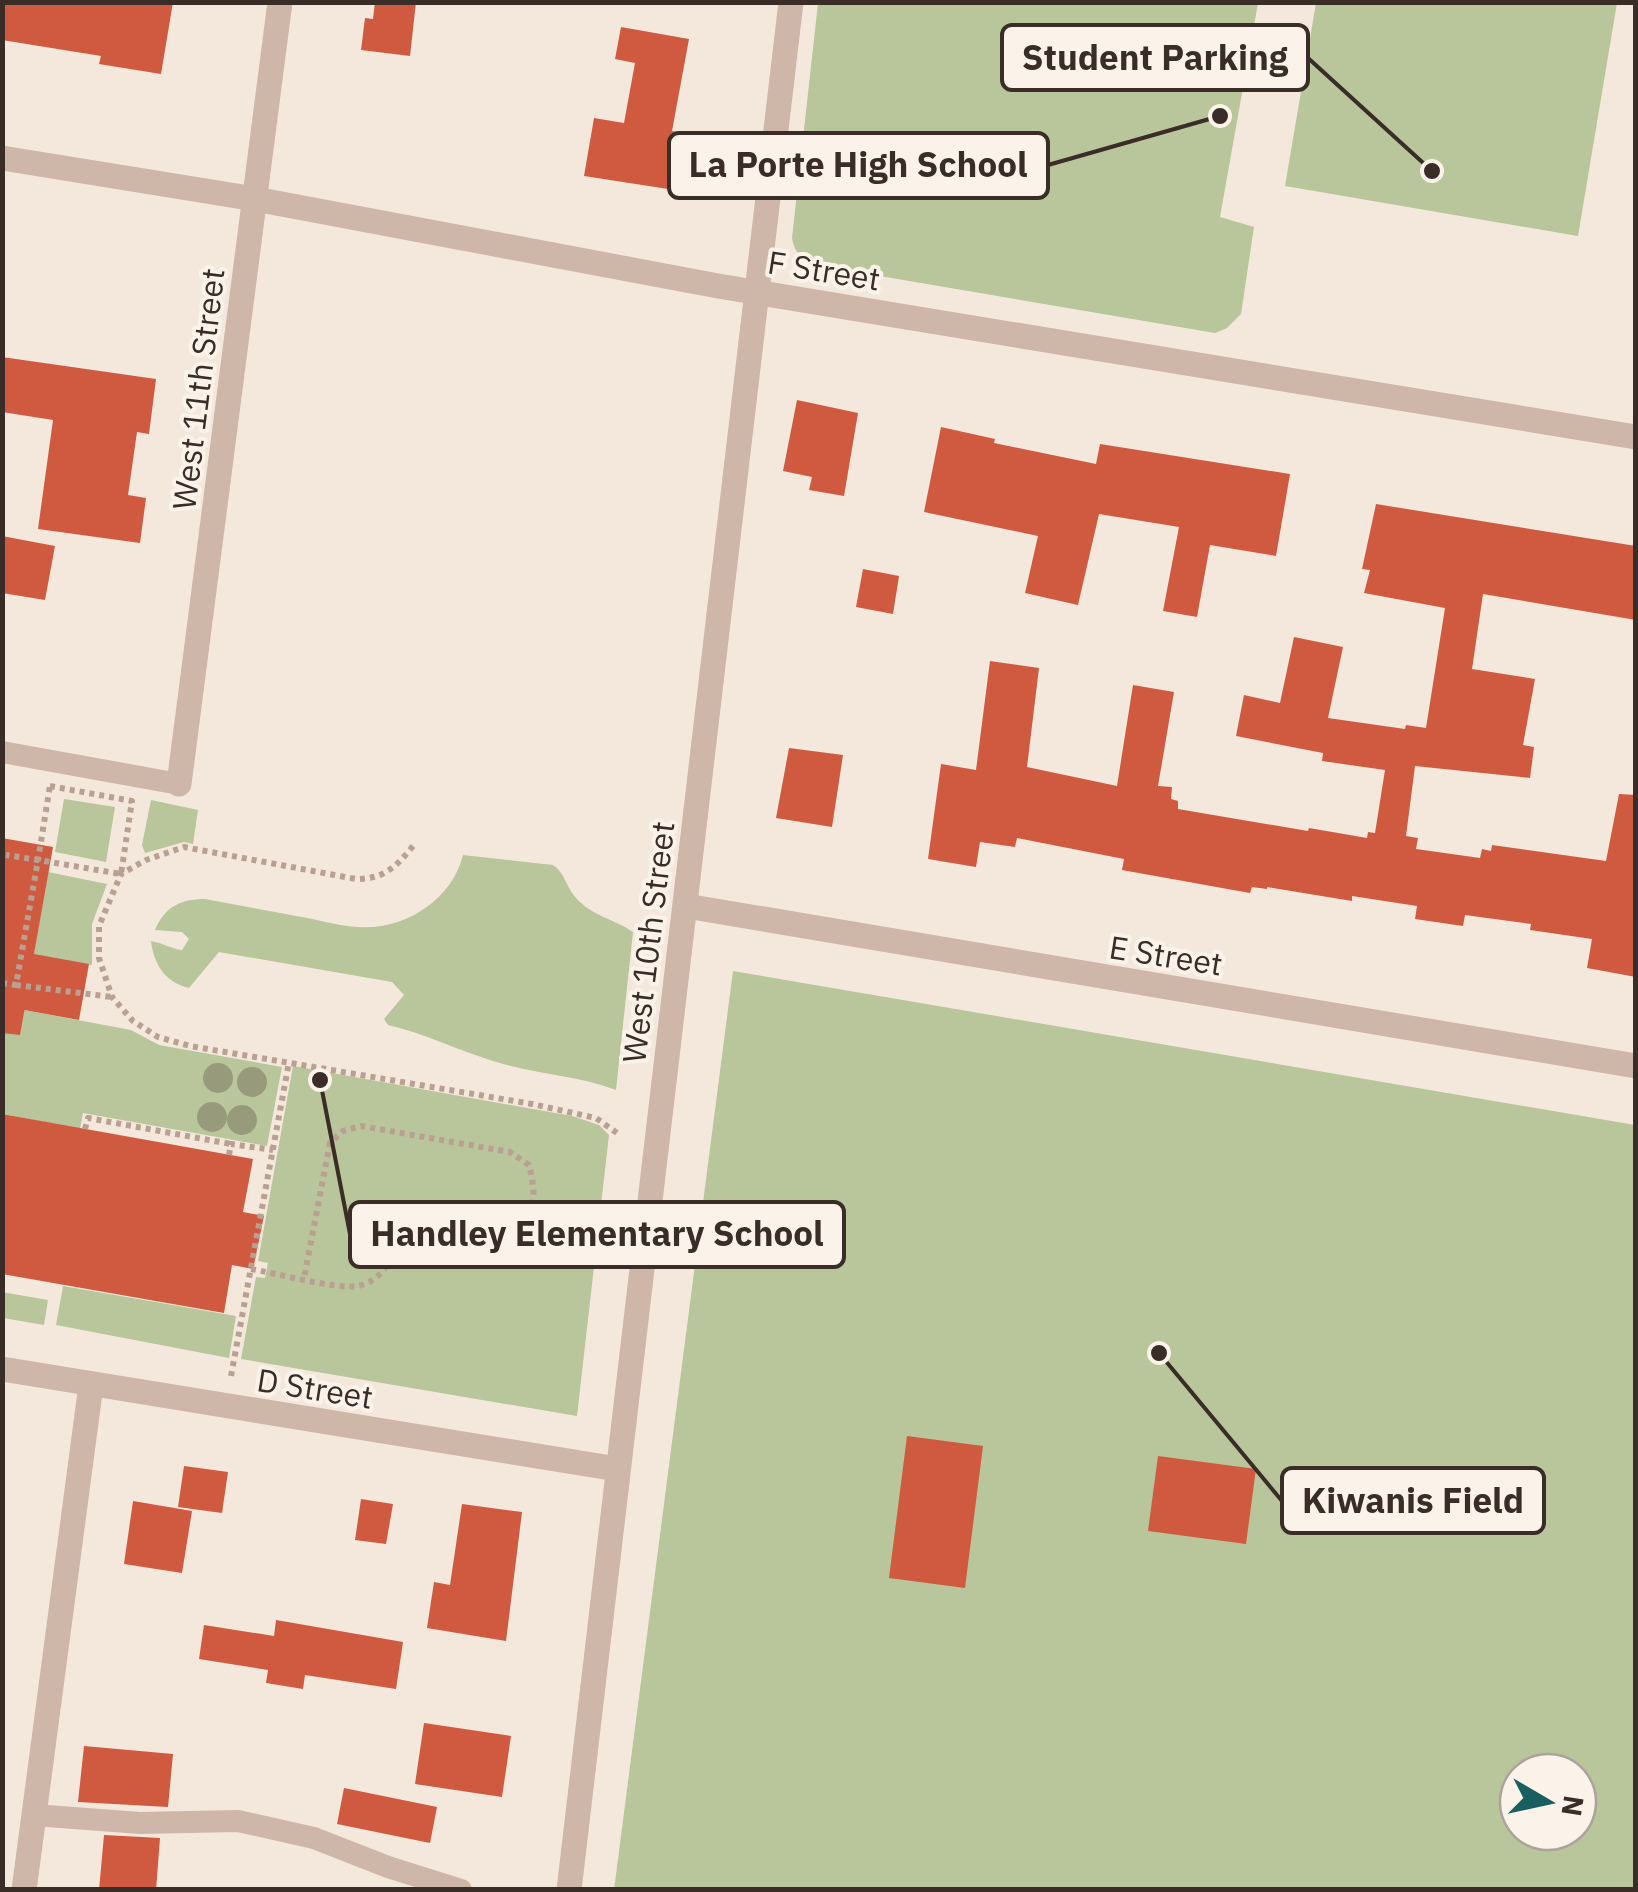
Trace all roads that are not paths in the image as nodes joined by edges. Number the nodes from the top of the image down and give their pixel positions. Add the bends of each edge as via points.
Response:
1 (280, 2) edge
2 (791, 2) edge
3 (2, 158) edge
4 (255, 199) junction
5 (757, 292) junction
6 (1636, 438) edge
7 (2, 752) edge
8 (179, 784) joint
9 (686, 906) junction
10 (1636, 1066) edge
11 (2, 1370) edge
12 (91, 1385) junction
13 (617, 1469) junction
14 (34, 1815) junction
15 (24, 1890) edge
16 (461, 1890) edge
17 (569, 1890) edge

1 - 4 street, West 11th Street
2 - 5 street, West 10th Street
3 - 4 street, F Street
4 - 5 street, F Street
4 - 8 street, West 11th Street
5 - 6 street, F Street
5 - 9 street, West 10th Street
7 - 8 lane
9 - 10 street, E Street
9 - 13 street, West 10th Street
11 - 12 street, D Street
12 - 13 street, D Street
12 - 14 street
13 - 17 street, West 10th Street
14 - 15 street
14 - 16 lane via 238,1821 314,1838

